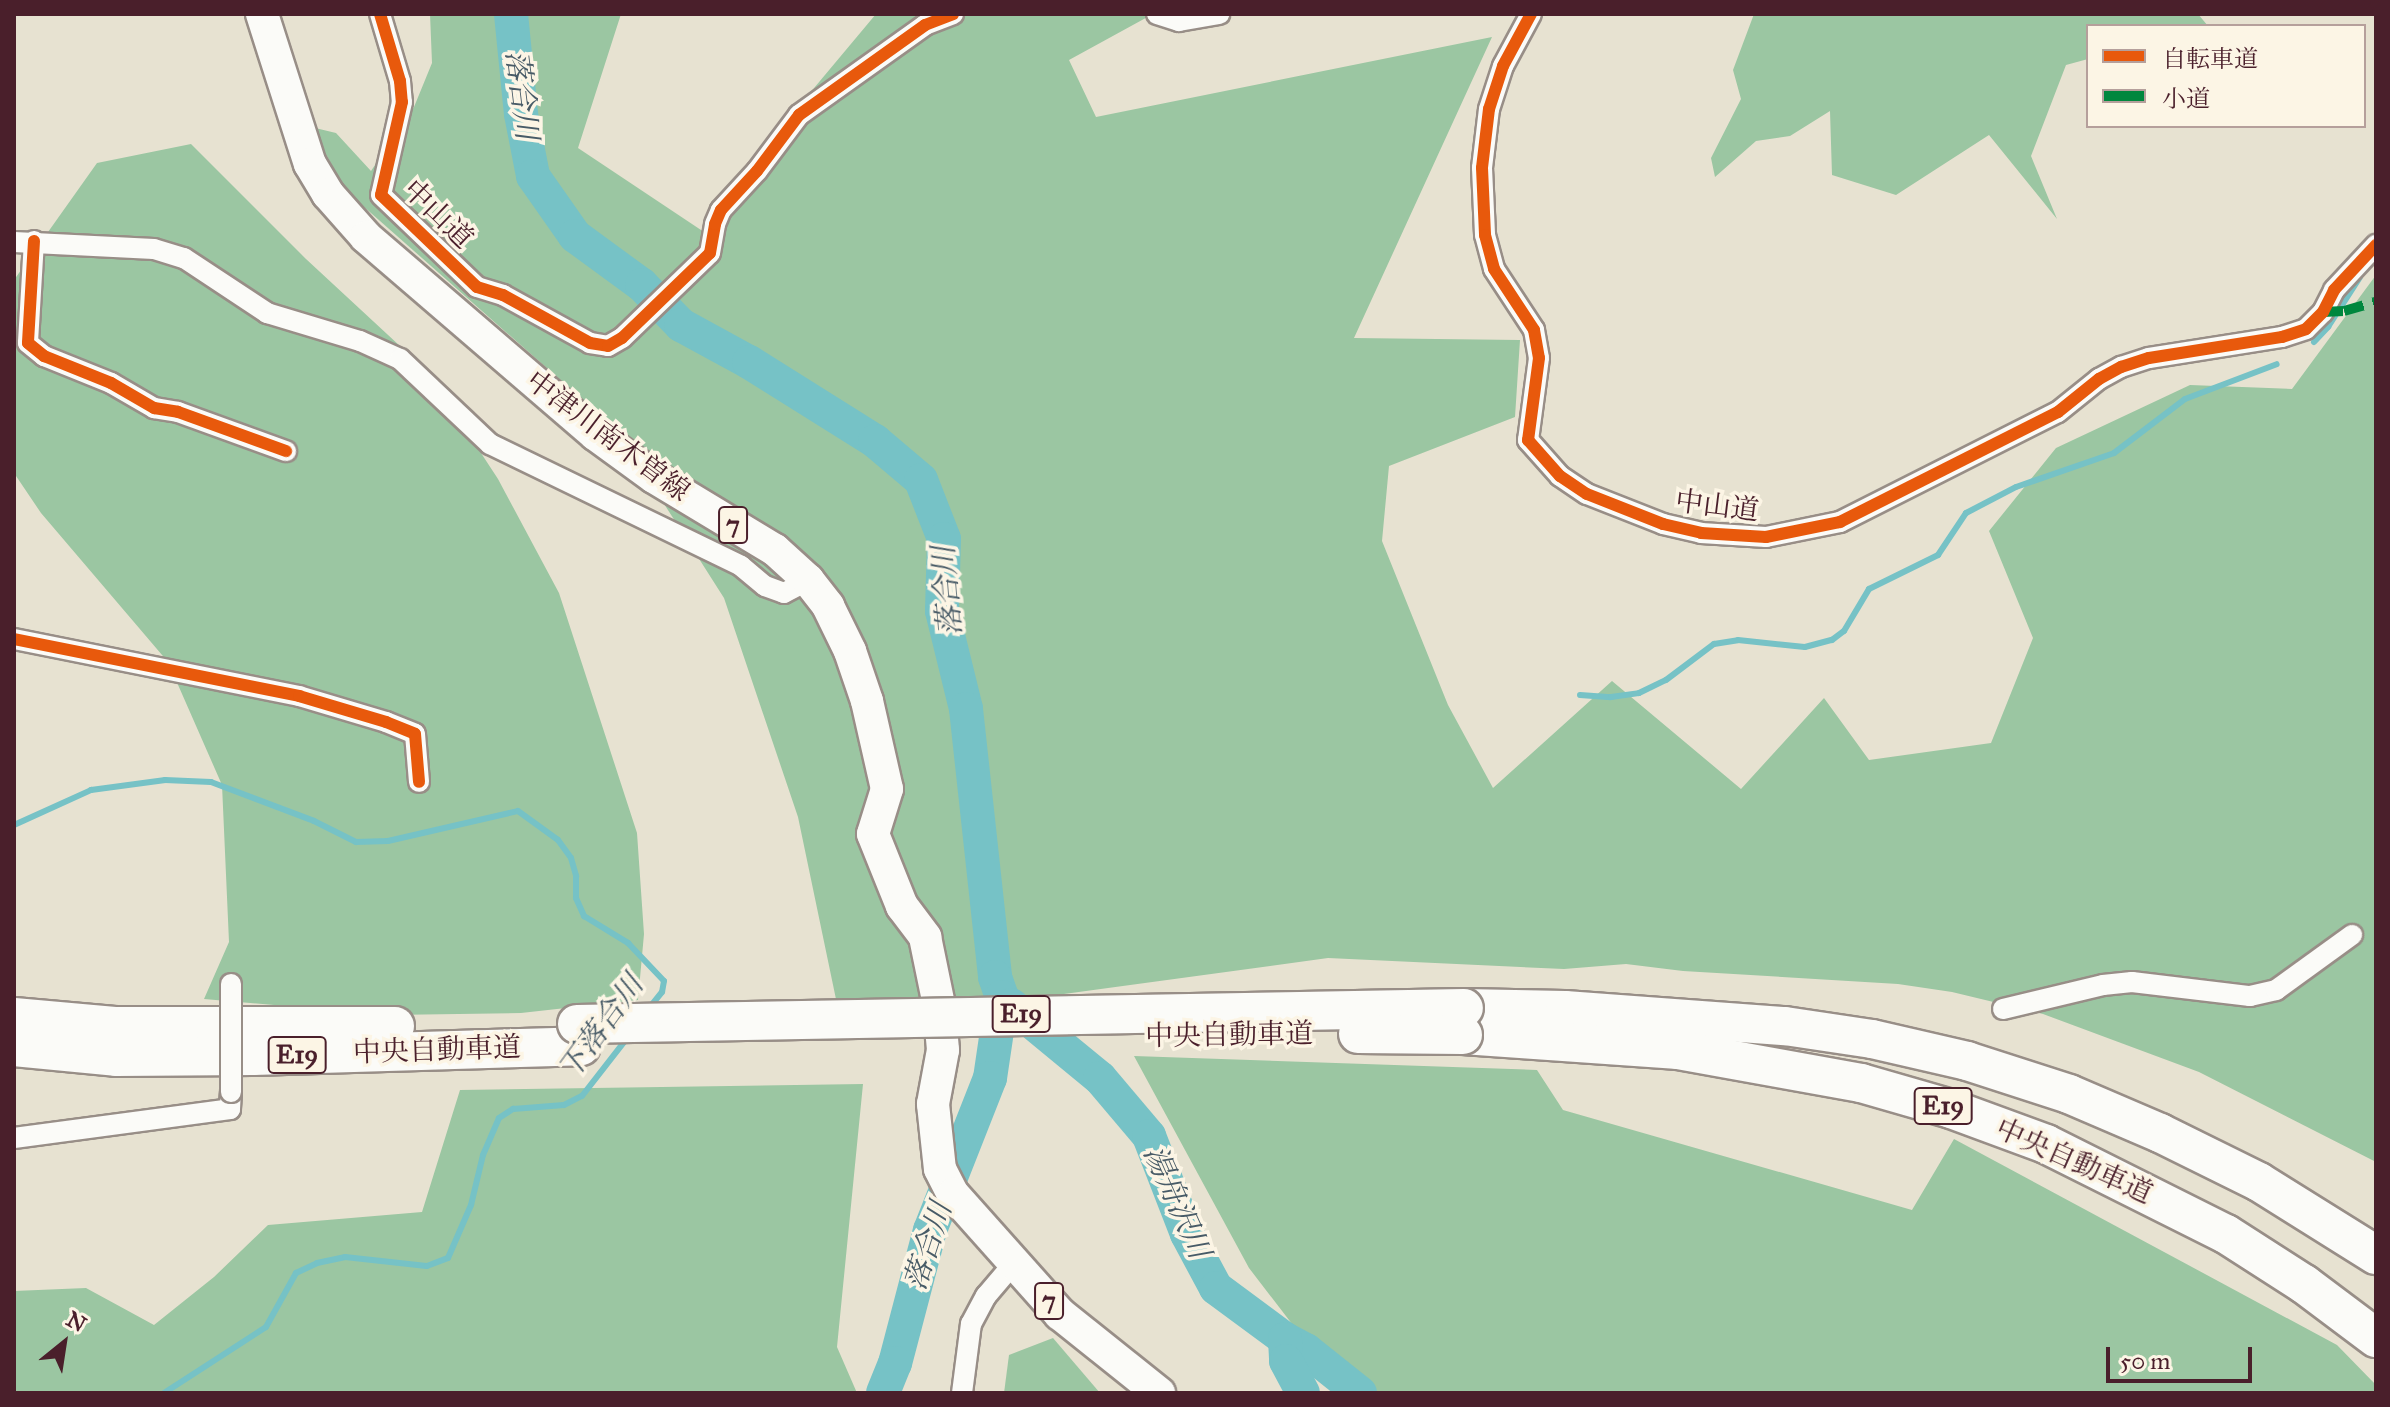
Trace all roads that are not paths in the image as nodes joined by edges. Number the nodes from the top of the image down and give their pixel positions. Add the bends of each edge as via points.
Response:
1 (262, 14) edge
2 (380, 14) edge
3 (953, 14) edge
4 (1157, 14) edge
5 (1219, 14) edge
6 (1531, 14) edge
7 (929, 19) edge
8 (24, 241) edge
9 (2376, 245) edge
10 (286, 451) dead end
11 (808, 580) junction
12 (15, 642) edge
13 (419, 782) dead end
14 (2352, 935) dead end
15 (231, 984) dead end
16 (2003, 1009) dead end
17 (14, 1017) edge
18 (1464, 1021) junction
19 (579, 1035) junction
20 (14, 1047) edge
21 (14, 1138) edge
22 (2376, 1255) edge
23 (1014, 1263) junction
24 (2373, 1336) edge
25 (962, 1393) edge
26 (1159, 1393) edge

1 - 11 main road, 中津川南木曽線 / 7 via 310,164 366,237 595,434 654,477 775,550
2 - 7 street, 中山道 via 402,102 381,195 477,287 503,295 590,343 608,346 710,253 721,210 799,115
3 - 7 street
4 - 5 street via 1179,21
6 - 9 street, 中山道 via 1503,66 1489,109 1482,168 1485,235 1494,269 1534,330 1539,358 1528,440 1560,476 1587,494 1663,524 1701,533 1766,537 1840,522 2058,412 2121,367 2162,355 2299,333 2323,312 2334,290
8 - 10 street via 28,343 44,356 111,383 154,408
8 - 11 street via 154,249 184,258 267,313 400,359 490,444 729,560 765,586 784,593
11 - 23 main road, 中津川南木曽線 / 7 via 850,651 867,701 887,789 873,834 902,906 925,937 939,1005 943,1050 933,1104 947,1182
12 - 13 street via 299,696 386,722 415,734
14 - 16 street via 2276,990 2250,996 2132,982
15 - 21 street, bridge via 230,1109
17 - 19 highway, 中央自動車道 / E19 via 130,1027
18 - 19 highway, 中央自動車道 / E19, bridge
18 - 22 highway, 中央自動車道 / E19 via 1565,1010 1785,1026 1967,1061 2069,1094 2160,1133 2259,1182
18 - 24 highway, 中央自動車道 / E19 via 1678,1050 1861,1083 1951,1109 2046,1144 2226,1234
19 - 20 highway, 中央自動車道 / E19 via 238,1057 116,1057
23 - 25 street via 971,1324
23 - 26 main road, 中津川南木曽線 / 7 via 1060,1314

